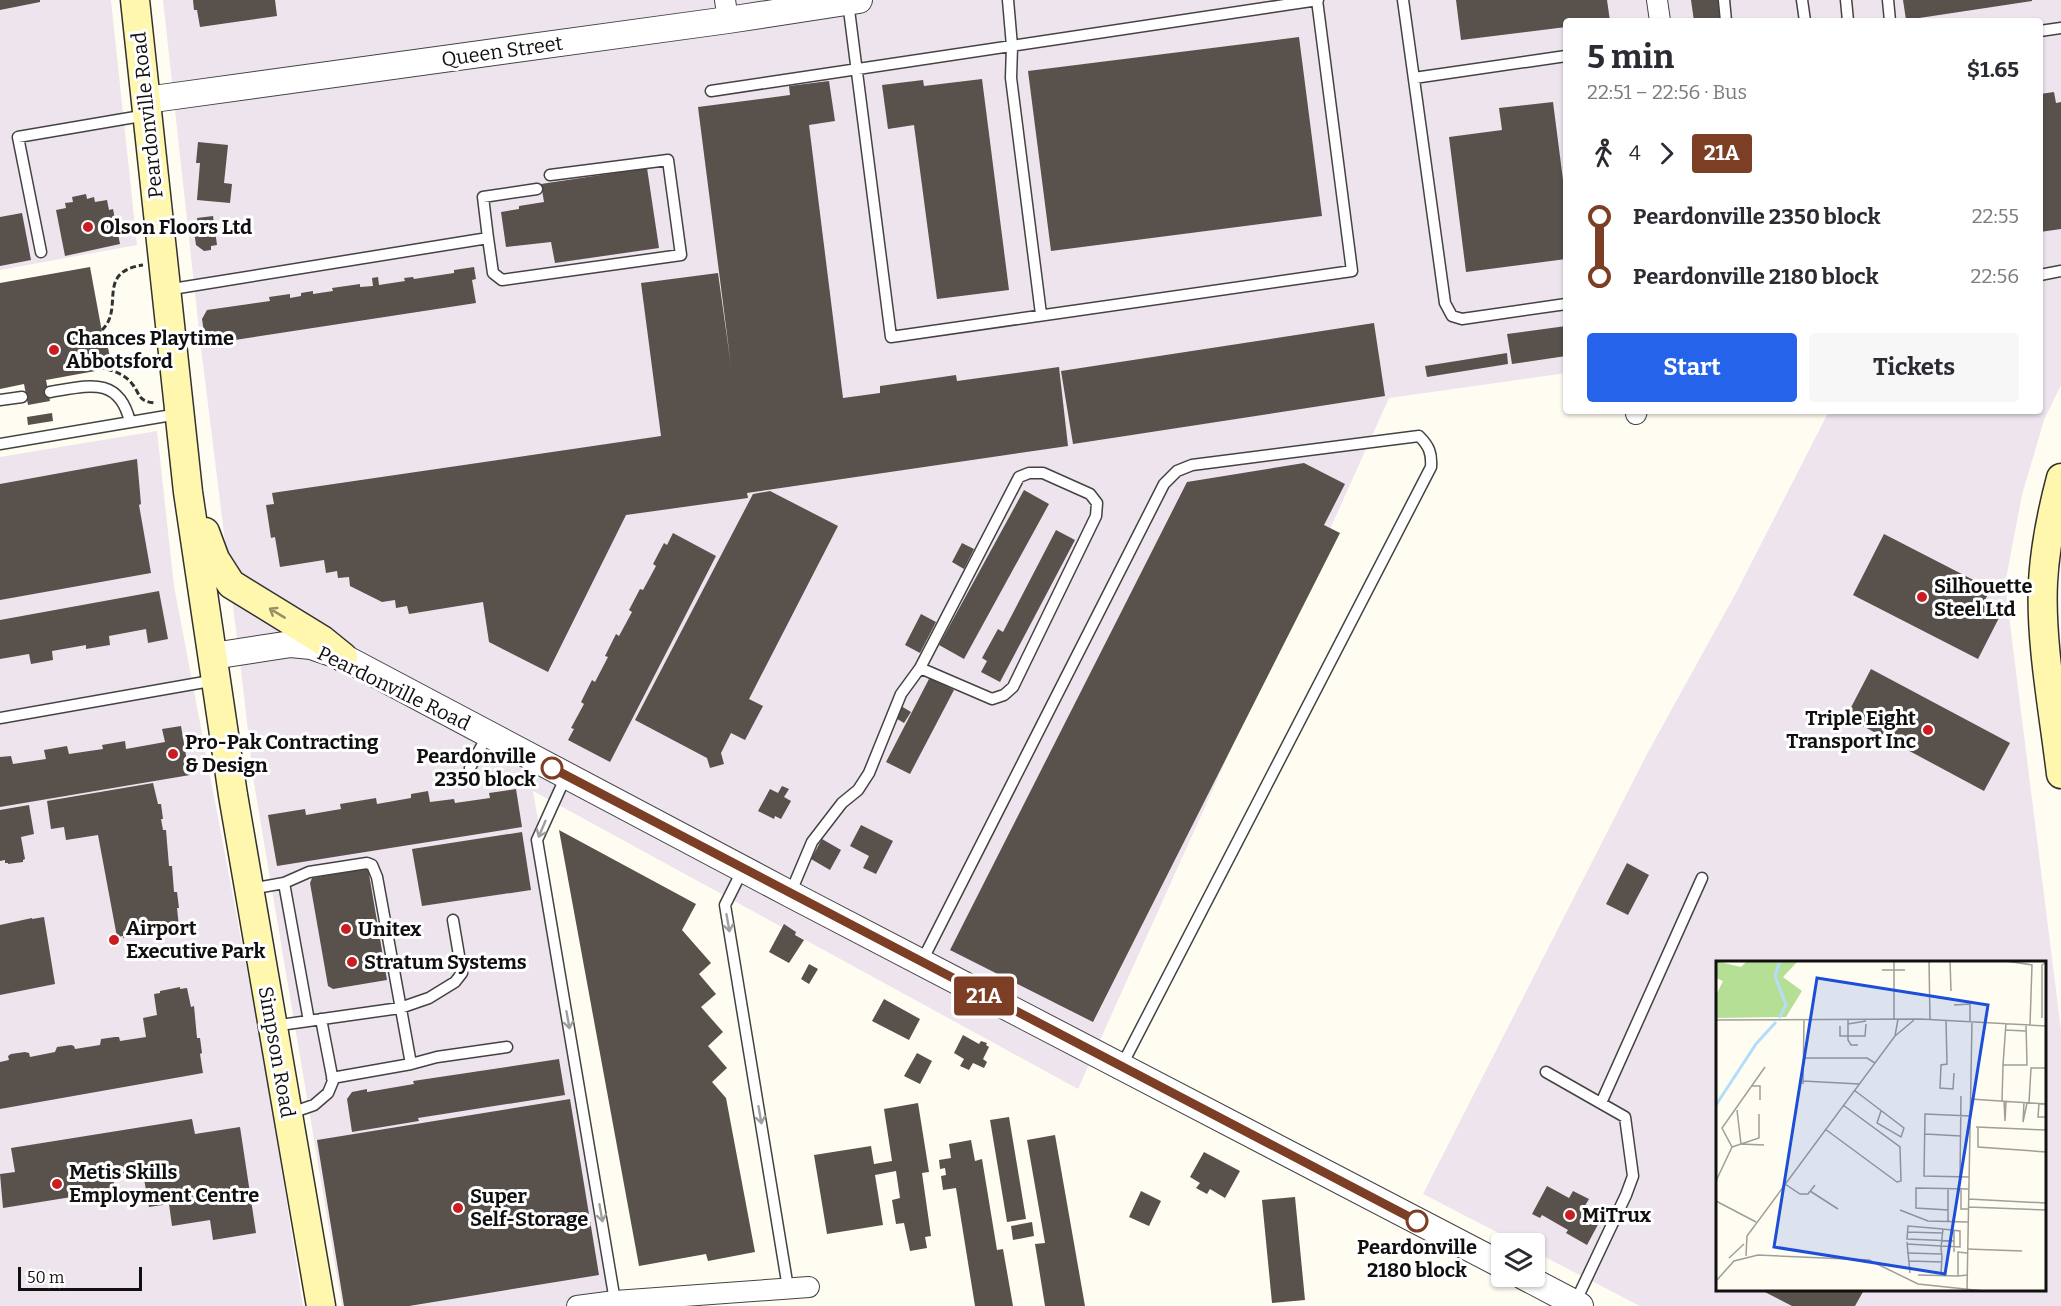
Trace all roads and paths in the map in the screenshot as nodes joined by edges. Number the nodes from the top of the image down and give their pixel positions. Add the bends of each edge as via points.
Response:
1 (135, 0) edge
2 (1008, 0) edge
3 (1317, 0) edge
4 (1403, 0) edge
5 (1657, 0) edge
6 (1724, 0) edge
7 (1802, 0) edge
8 (1846, 0) edge
9 (1888, 0) edge
10 (853, 1) edge
11 (726, 10) edge
12 (1660, 18) edge
13 (1726, 18) edge
14 (1805, 18) edge
15 (1848, 18) edge
16 (1890, 18) edge
17 (2061, 28) edge
18 (2043, 31) edge
19 (1012, 46) junction
20 (1563, 56) edge
21 (856, 69) junction
22 (1414, 78) junction
23 (711, 91) dead end
24 (147, 108) junction
25 (550, 175) dead end
26 (537, 189) dead end
27 (488, 238) junction
28 (41, 252) dead end
29 (163, 263) junction
30 (2061, 271) edge
31 (2043, 274) edge
32 (166, 291) junction
33 (1563, 304) edge
34 (1041, 314) junction
35 (102, 330) dead end
36 (107, 369) dead end
37 (50, 392) dead end
38 (22, 397) dead end
39 (0, 400) edge
40 (178, 406) junction
41 (130, 422) junction
42 (0, 444) edge
43 (2061, 478) edge
44 (188, 492) junction
45 (343, 657) junction
46 (214, 668) junction
47 (920, 668) junction
48 (0, 718) edge
49 (488, 734) junction
50 (470, 768) dead end
51 (2061, 774) edge
52 (566, 776) junction
53 (743, 869) junction
54 (1702, 879) dead end
55 (284, 883) junction
56 (249, 889) junction
57 (790, 894) junction
58 (453, 920) dead end
59 (921, 963) junction
60 (400, 1008) junction
61 (321, 1019) junction
62 (309, 1021) junction
63 (273, 1026) junction
64 (507, 1047) dead end
65 (411, 1064) junction
66 (1121, 1067) junction
67 (1546, 1072) dead end
68 (332, 1078) junction
69 (1601, 1103) junction
70 (288, 1114) junction
71 (1491, 1259) edge
72 (809, 1287) dead end
73 (1543, 1287) edge
74 (788, 1288) junction
75 (615, 1301) junction
76 (1577, 1305) edge
77 (321, 1306) edge
78 (577, 1306) edge

1 - 24 main road, Peardonville Road
2 - 19 lane
3 - 19 lane
3 - 34 lane via 1352,271
4 - 22 lane
5 - 12 street
6 - 13 lane
7 - 14 lane
8 - 15 lane
9 - 16 lane
10 - 11 street, Queen Street
10 - 21 lane
11 - 24 street, Queen Street
17 - 18 lane
19 - 21 lane
19 - 34 lane via 1011,78
20 - 22 lane
21 - 23 lane
21 - 34 lane via 891,338
22 - 33 lane via 1444,303 1452,316 1462,319
24 - 28 lane via 18,137
24 - 29 main road, Peardonville Road
25 - 27 lane via 668,160 681,255 502,280 493,273
26 - 27 lane via 483,197
27 - 32 lane
29 - 32 main road, Peardonville Road
29 - 35 path via 125,270 112,291 111,318
30 - 31 lane
32 - 40 main road, Peardonville Road
36 - 40 path via 127,378 144,401
37 - 41 lane via 93,385 107,388 118,395
38 - 39 lane
40 - 41 lane
40 - 44 main road, Peardonville Road
41 - 42 lane
43 - 51 main road via 2046,549 2043,585
45 -> 44 main road via 231,584 214,559
44 - 46 main road, Peardonville Road
45 - 46 street, Peardonville Road via 291,644
45 - 49 street, Peardonville Road
46 - 48 lane
46 - 56 main road, Simpson Road
47 - 47 lane via 1019,477 1043,473 1090,494 1097,503 1096,516 1013,687 992,699
47 - 57 lane via 901,693 869,773 812,842
49 - 50 lane
49 - 52 street, Peardonville Road
52 - 53 street, Peardonville Road
52 -> 75 lane via 537,840
53 - 57 street, Peardonville Road
53 -> 74 lane via 725,905
54 - 69 lane
55 - 56 lane
55 - 60 lane via 309,872 372,865
55 - 62 lane
56 - 63 main road, Simpson Road
57 - 59 street, Peardonville Road
58 - 60 lane via 462,973 429,999
59 - 66 street, Peardonville Road
59 - 66 lane via 1164,484 1177,471 1192,465 1419,436 1429,446 1431,467
60 - 61 lane
60 - 65 lane
61 - 62 lane
61 - 68 lane
62 - 63 lane
63 - 70 main road, Simpson Road
64 - 65 lane
65 - 68 lane
66 - 71 street, Peardonville Road
67 - 69 lane
68 - 70 lane via 328,1093 314,1106
69 - 76 lane via 1625,1117 1633,1176
70 - 77 main road, Simpson Road
72 - 74 street
73 - 76 street
74 - 75 street
75 - 78 street

